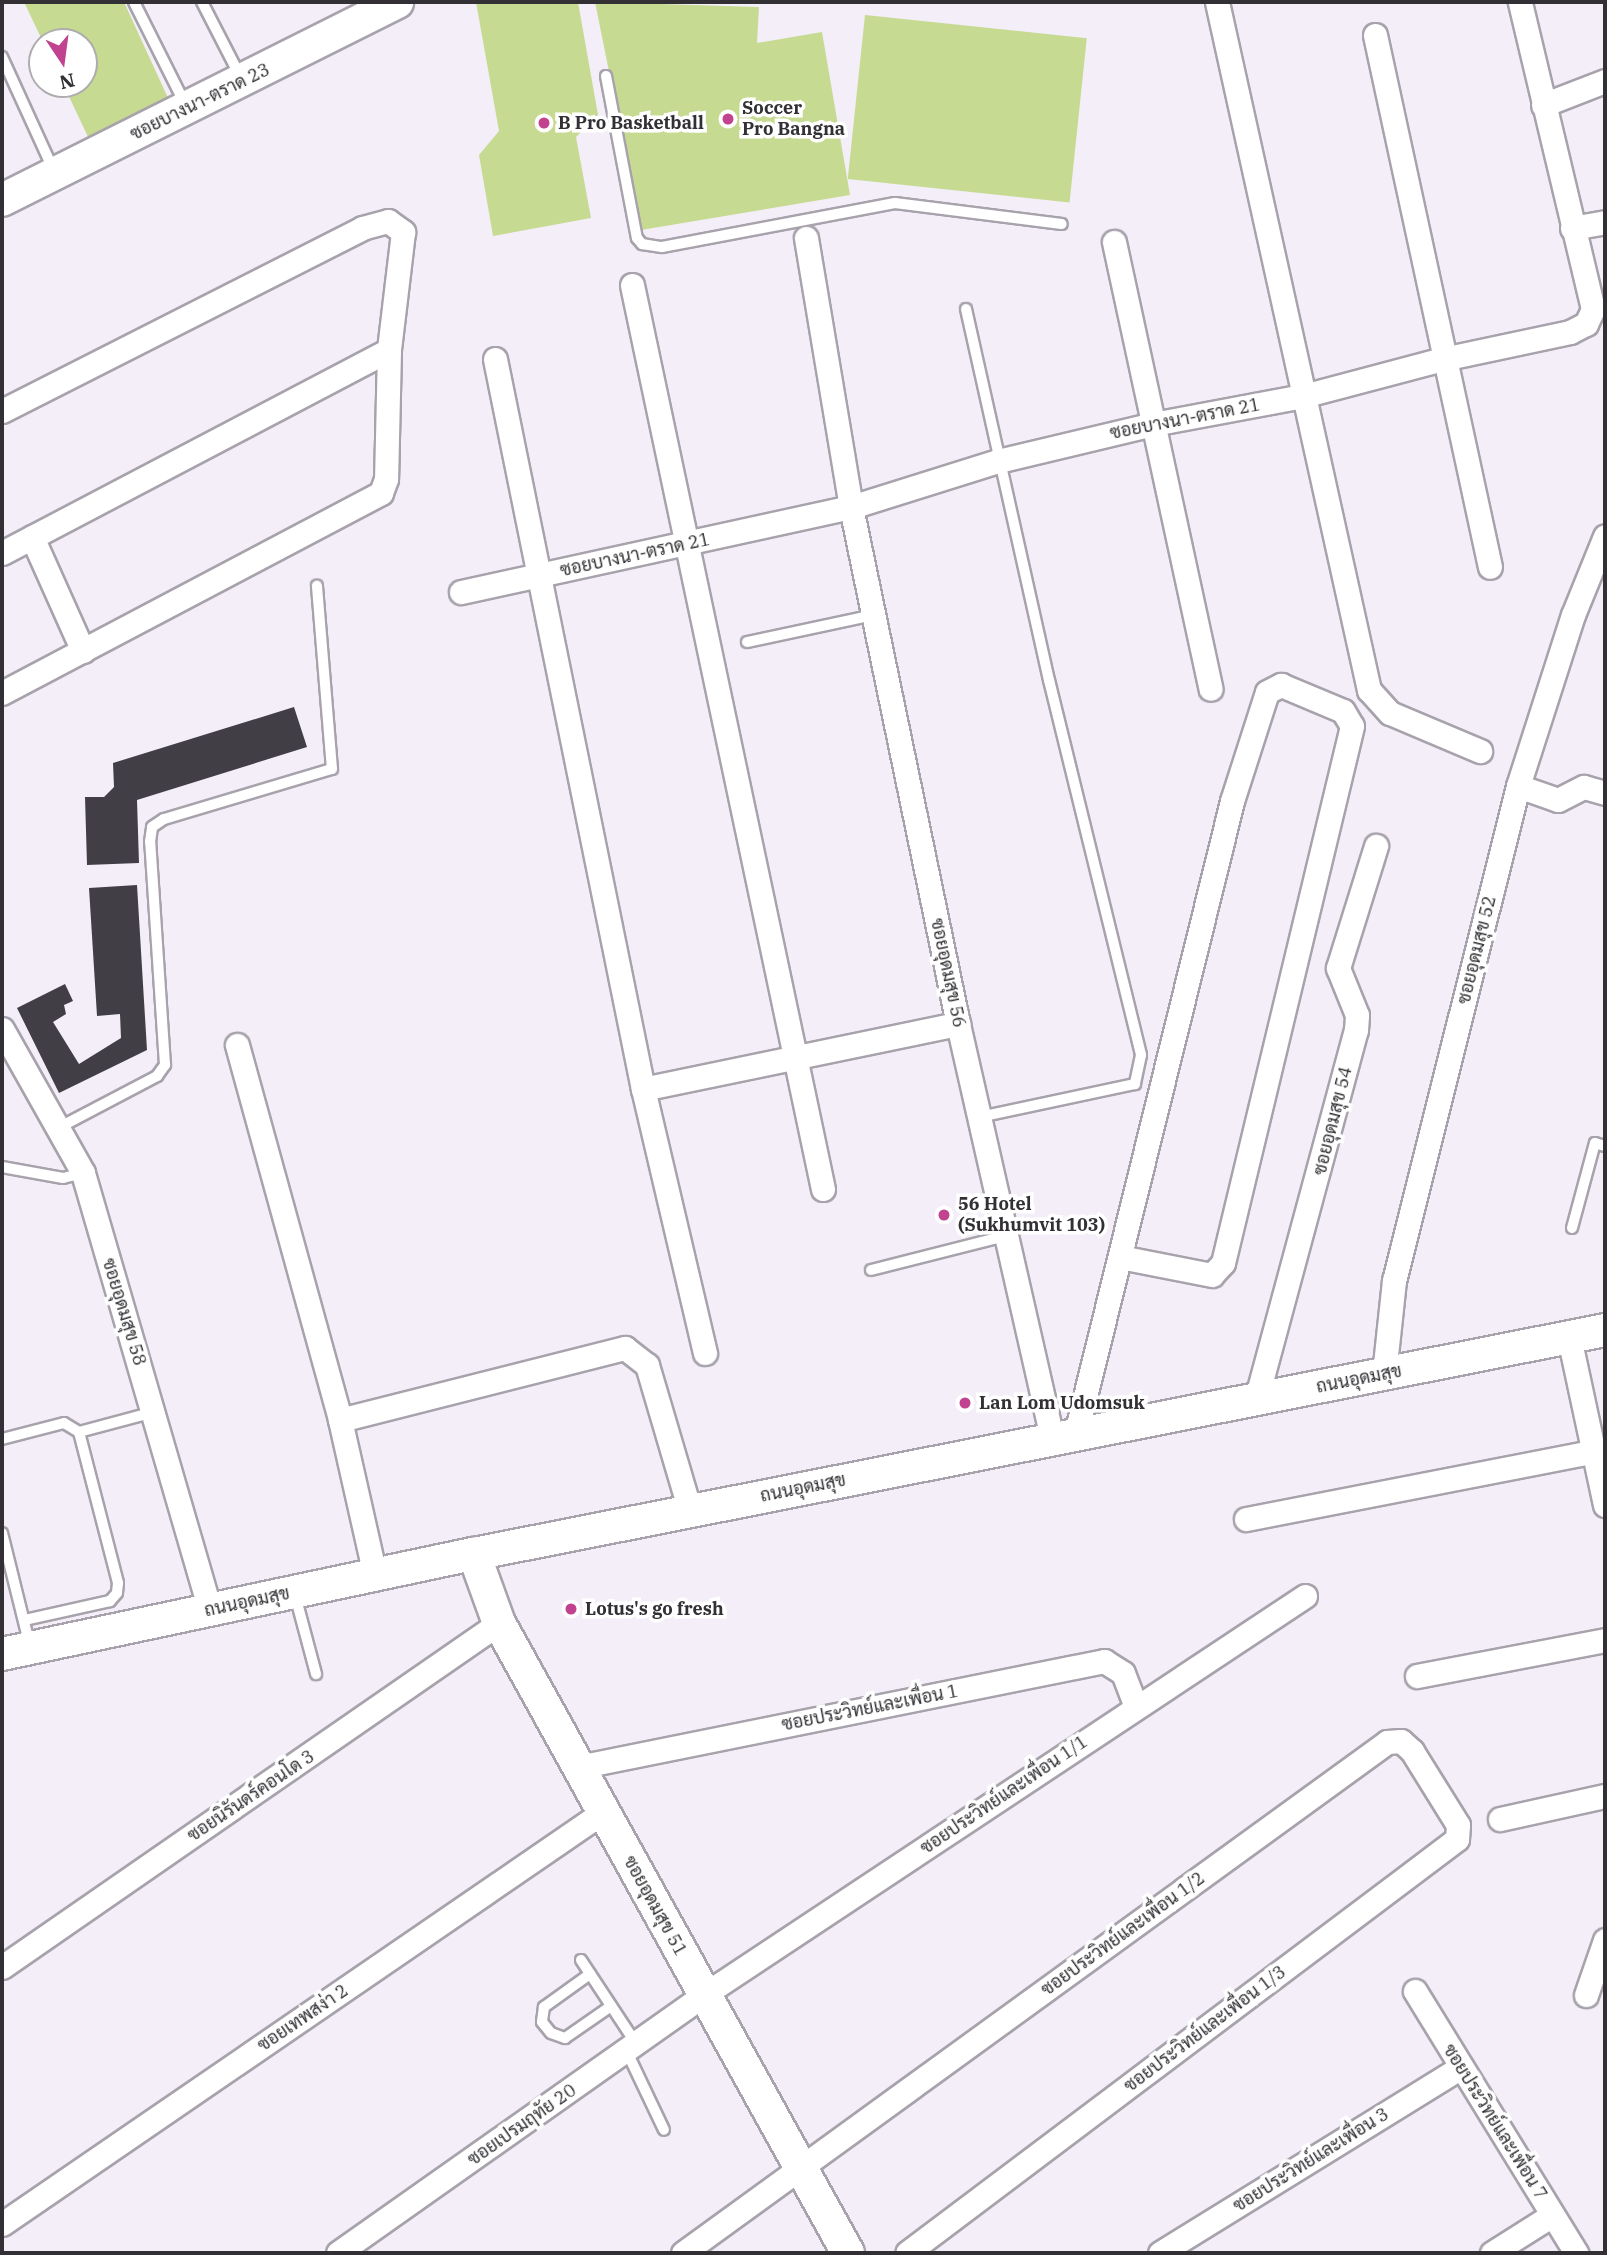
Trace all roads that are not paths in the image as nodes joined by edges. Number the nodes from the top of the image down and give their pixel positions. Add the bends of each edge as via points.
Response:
1 (134, 2) edge
2 (202, 2) edge
3 (397, 2) edge
4 (1217, 2) edge
5 (1520, 2) edge
6 (1375, 35) dead end
7 (2, 57) edge
8 (606, 76) dead end
9 (242, 80) junction
10 (1605, 81) edge
11 (1543, 105) junction
12 (187, 108) junction
13 (55, 173) junction
14 (2, 200) edge
15 (1605, 222) edge
16 (1062, 224) dead end
17 (1572, 228) junction
18 (806, 238) dead end
19 (1114, 242) dead end
20 (632, 285) dead end
21 (966, 309) dead end
22 (389, 350) junction
23 (495, 359) dead end
24 (1443, 359) junction
25 (1303, 396) junction
26 (2, 411) edge
27 (1153, 424) junction
28 (998, 461) junction
29 (851, 507) junction
30 (1605, 536) edge
31 (32, 537) junction
32 (684, 545) junction
33 (2, 553) edge
34 (1490, 567) dead end
35 (537, 576) junction
36 (317, 586) dead end
37 (461, 592) dead end
38 (874, 615) junction
39 (747, 642) dead end
40 (83, 651) junction
41 (1211, 689) dead end
42 (2, 694) edge
43 (1480, 751) dead end
44 (1518, 786) junction
45 (1605, 793) edge
46 (1376, 846) dead end
47 (958, 1024) junction
48 (2, 1029) edge
49 (237, 1045) dead end
50 (794, 1056) junction
51 (643, 1089) junction
52 (980, 1117) junction
53 (60, 1127) junction
54 (1605, 1146) edge
55 (2, 1167) edge
56 (83, 1173) junction
57 (823, 1189) dead end
58 (1572, 1228) dead end
59 (1005, 1236) junction
60 (1120, 1258) junction
61 (871, 1270) dead end
62 (1605, 1330) edge
63 (1569, 1338) junction
64 (705, 1353) dead end
65 (1384, 1374) junction
66 (1256, 1400) junction
67 (154, 1412) junction
68 (340, 1420) junction
69 (79, 1432) junction
70 (1064, 1436) junction
71 (2, 1439) edge
72 (1600, 1450) edge
73 (1605, 1506) edge
74 (690, 1511) junction
75 (1246, 1519) dead end
76 (2, 1533) edge
77 (474, 1554) junction
78 (375, 1575) junction
79 (294, 1592) junction
80 (1305, 1596) dead end
81 (210, 1611) junction
82 (499, 1623) junction
83 (1605, 1640) edge
84 (19, 1641) edge
85 (316, 1674) dead end
86 (1417, 1676) dead end
87 (1136, 1707) junction
88 (578, 1767) junction
89 (1435, 1788) joint
90 (1605, 1796) edge
91 (603, 1812) junction
92 (1500, 1819) dead end
93 (1605, 1940) edge
94 (581, 1960) dead end
95 (2, 1967) edge
96 (590, 1974) junction
97 (1415, 1991) dead end
98 (705, 1994) junction
99 (1586, 1995) dead end
100 (611, 2006) junction
101 (632, 2048) junction
102 (1461, 2067) junction
103 (664, 2130) dead end
104 (801, 2168) junction
105 (1552, 2215) junction
106 (2, 2224) edge
107 (338, 2253) edge
108 (683, 2253) edge
109 (848, 2253) edge
110 (907, 2253) edge
111 (1160, 2253) edge
112 (1492, 2253) edge
113 (1576, 2253) edge

1 - 12 lane
2 - 9 lane
3 - 9 main road, ซอยบางนา-ตราด 23
4 - 25 street
5 - 11 street, ซอยบางนา-ตราด 21
6 - 24 street
7 - 13 lane
8 - 16 lane via 637,238 642,244 662,247 895,203
9 - 12 main road, ซอยบางนา-ตราด 23
10 - 11 street
11 - 17 street, ซอยบางนา-ตราด 21
12 - 13 main road, ซอยบางนา-ตราด 23
13 - 14 main road, ซอยบางนา-ตราด 23
15 - 17 street
17 - 24 street, ซอยบางนา-ตราด 21 via 1593,309 1586,324 1570,332
18 - 29 street, ซอยอุดมสุข 56
19 - 27 street
20 - 32 street
21 - 28 lane
22 - 26 street via 405,242 397,225 388,221 362,228
22 - 31 street
22 - 40 street via 386,479 381,493
23 - 35 street
24 - 25 street, ซอยบางนา-ตราด 21
24 - 34 street
25 - 27 street, ซอยบางนา-ตราด 21
25 - 43 street via 1369,690 1390,713
27 - 28 street, ซอยบางนา-ตราด 21
27 - 41 street
28 - 29 street, ซอยบางนา-ตราด 21
28 - 52 lane via 1141,1055 1135,1084
29 - 32 street, ซอยบางนา-ตราด 21
29 - 38 street, ซอยอุดมสุข 56
30 - 44 street, ซอยอุดมสุข 52 via 1573,615
31 - 33 street
31 - 40 street
32 - 35 street, ซอยบางนา-ตราด 21
32 - 50 street
35 - 37 street, ซอยบางนา-ตราด 21
35 - 51 street
36 - 53 lane via 332,769 164,819 152,827 165,1065 147,1081
38 - 39 lane
38 - 47 street, ซอยอุดมสุข 56
40 - 42 street
44 - 45 street via 1558,800 1584,787
44 - 65 street, ซอยอุดมสุข 52 via 1394,1280
46 - 66 street, ซอยอุดมสุข 54 via 1338,968 1357,1015 1356,1030
47 - 50 street
47 - 52 street, ซอยอุดมสุข 56
48 - 53 street, ซอยอุดมสุข 58
49 - 68 street
50 - 51 street
50 - 57 street
51 - 64 street
52 - 59 street, ซอยอุดมสุข 56
53 - 56 street, ซอยอุดมสุข 58
54 - 58 lane via 1595,1143
55 - 56 lane via 63,1178
56 - 67 street, ซอยอุดมสุข 58
59 - 61 lane
59 - 70 street, ซอยอุดมสุข 56
60 - 60 street via 1232,801 1267,692 1282,685 1343,710 1352,726 1223,1263 1212,1275
60 - 70 street
62 - 63 main road, ถนนอุดมสุข
63 - 65 main road, ถนนอุดมสุข
63 - 72 street
65 - 66 main road, ถนนอุดมสุข
66 - 70 main road, ถนนอุดมสุข
67 - 69 lane
67 - 81 street, ซอยอุดมสุข 58
68 - 74 street via 625,1348 647,1365
68 - 78 street
69 - 71 lane via 64,1423
69 - 84 lane via 117,1593 110,1601
70 - 74 main road, ถนนอุดมสุข
72 - 73 street
72 - 75 street
74 - 77 main road, ถนนอุดมสุข
76 - 84 lane
77 - 78 main road, ถนนอุดมสุข
77 - 82 main road, ซอยอุดมสุข 51
78 - 79 main road, ถนนอุดมสุข
79 - 81 main road, ถนนอุดมสุข
79 - 85 lane
80 - 87 street, ซอยประวิทย์และเพื่อน 1/1
81 - 84 main road, ถนนอุดมสุข
82 - 88 main road, ซอยอุดมสุข 51
82 - 95 street, ซอยนิรันดร์คอนโด 3
83 - 86 street
87 - 88 street, ซอยประวิทย์และเพื่อน 1 via 1123,1673 1104,1661
87 - 98 street, ซอยประวิทย์และเพื่อน 1/1
88 - 91 main road, ซอยอุดมสุข 51
89 - 104 street, ซอยประวิทย์และเพื่อน 1/2 via 1412,1751 1401,1741 1387,1742
89 - 110 street, ซอยประวิทย์และเพื่อน 1/3 via 1458,1825 1457,1839
90 - 92 street
91 - 98 main road, ซอยอุดมสุข 51
91 - 106 street, ซอยเทพสง่า 2
93 - 99 street
94 - 96 lane
96 - 100 lane
96 - 100 lane via 544,2007 542,2022 551,2034 565,2038
97 - 102 street, ซอยประวิทย์และเพื่อน 7
98 - 101 street, ซอยเปรมฤทัย 20
98 - 104 main road, ซอยอุดมสุข 51
100 - 101 lane
101 - 103 lane
101 - 107 street, ซอยเปรมฤทัย 20
102 - 105 street, ซอยประวิทย์และเพื่อน 7
102 - 111 street, ซอยประวิทย์และเพื่อน 3
104 - 108 street, ซอยประวิทย์และเพื่อน 1/2
104 - 109 main road, ซอยอุดมสุข 51
105 - 112 street
105 - 113 street, ซอยประวิทย์และเพื่อน 7

